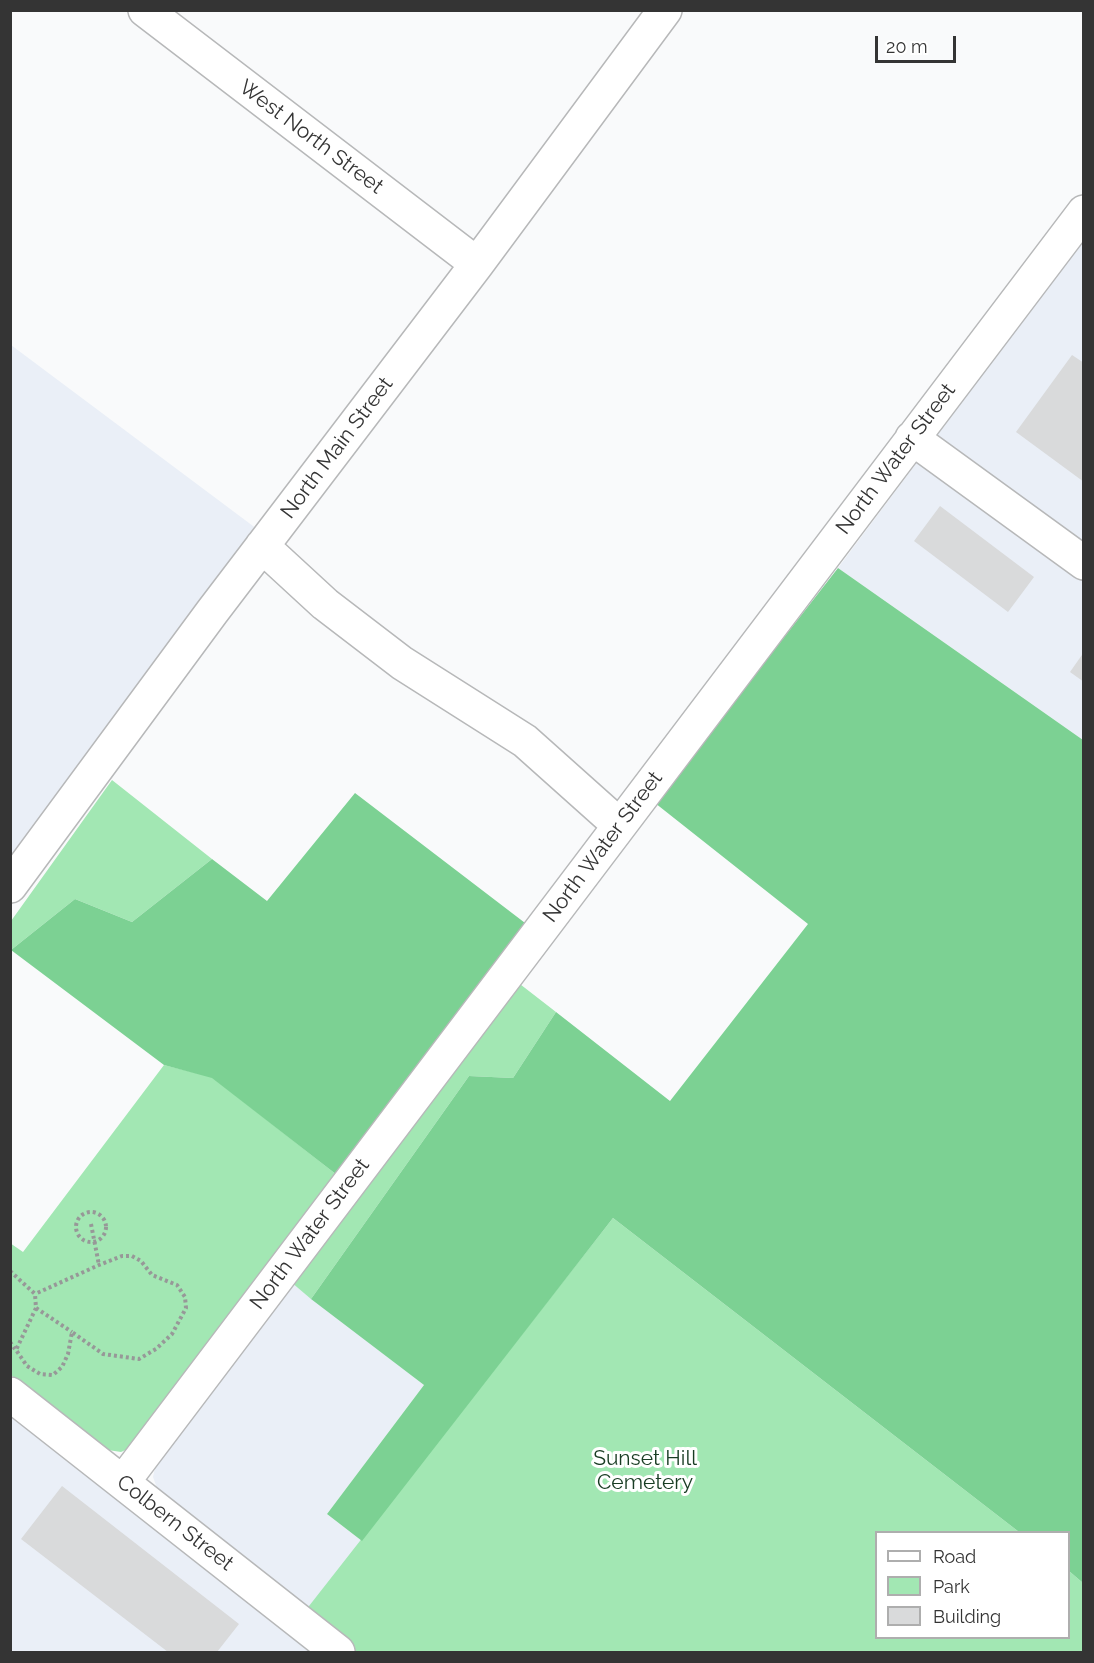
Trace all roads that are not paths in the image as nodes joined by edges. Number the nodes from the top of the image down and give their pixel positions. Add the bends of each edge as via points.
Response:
1 (145, 10) edge
2 (665, 10) edge
3 (1083, 212) edge
4 (477, 264) junction
5 (912, 438) junction
6 (262, 546) junction
7 (1083, 563) edge
8 (620, 825) junction
9 (10, 886) edge
10 (10, 1394) edge
11 (123, 1482) junction
12 (338, 1653) edge

1 - 4 street, West North Street
2 - 4 street, North Main Street
3 - 5 street, North Water Street
4 - 6 street, North Main Street
5 - 7 street
5 - 8 street, North Water Street
6 - 8 street via 325,604 402,663 525,741
6 - 9 street, North Main Street
8 - 11 street, North Water Street
10 - 11 street, Colbern Street
11 - 12 street, Colbern Street

